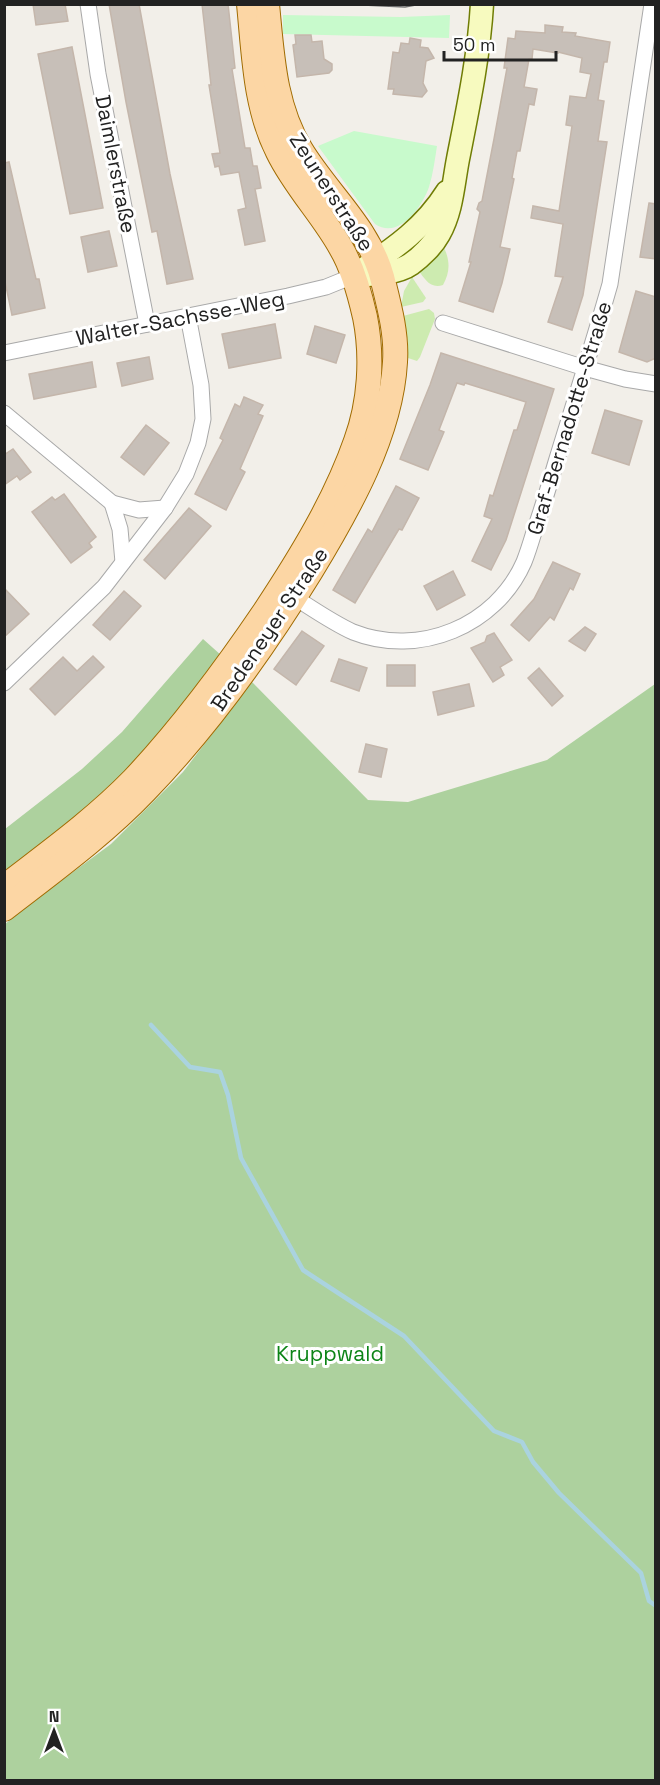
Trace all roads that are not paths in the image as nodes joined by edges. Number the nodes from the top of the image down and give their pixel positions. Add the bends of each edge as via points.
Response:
1 (88, 4) edge
2 (249, 4) edge
3 (267, 4) edge
4 (482, 4) edge
5 (652, 4) edge
6 (379, 267) junction
7 (353, 276) junction
8 (188, 316) junction
9 (443, 323) dead end
10 (147, 324) junction
11 (4, 353) edge
12 (585, 368) junction
13 (653, 387) edge
14 (4, 413) edge
15 (112, 503) junction
16 (165, 508) junction
17 (123, 562) junction
18 (294, 597) junction
19 (4, 683) edge
20 (4, 887) edge
21 (4, 909) edge

1 - 10 street, Daimlerstraße
2 - 7 main road, Zeunerstraße via 265,120 292,179 341,248
3 - 6 main road, Zeunerstraße via 274,73 291,131 361,233
4 - 6 street via 472,90 449,188 424,224
5 - 12 street, Graf-Bernadotte-Straße via 610,284
6 - 7 street
6 - 18 main road, Bredeneyer Straße via 395,339 396,362 384,423 357,487
7 - 8 street, Walter-Sachsse-Weg via 298,294
7 - 20 main road, Bredeneyer Straße via 368,342 365,410 357,440 314,532 237,652 178,729 91,819
8 - 10 street, Walter-Sachsse-Weg
8 - 16 street via 203,419 186,474
9 - 12 street
10 - 11 street, Walter-Sachsse-Weg
12 - 13 street
12 - 18 street, Graf-Bernadotte-Straße via 524,562 494,606 477,620 432,638 392,641 354,632
14 - 15 street
15 - 16 street via 139,510
15 - 17 street via 120,529
16 - 17 street
17 - 19 street via 104,587
18 - 21 main road, Bredeneyer Straße via 239,677 146,791 103,832

